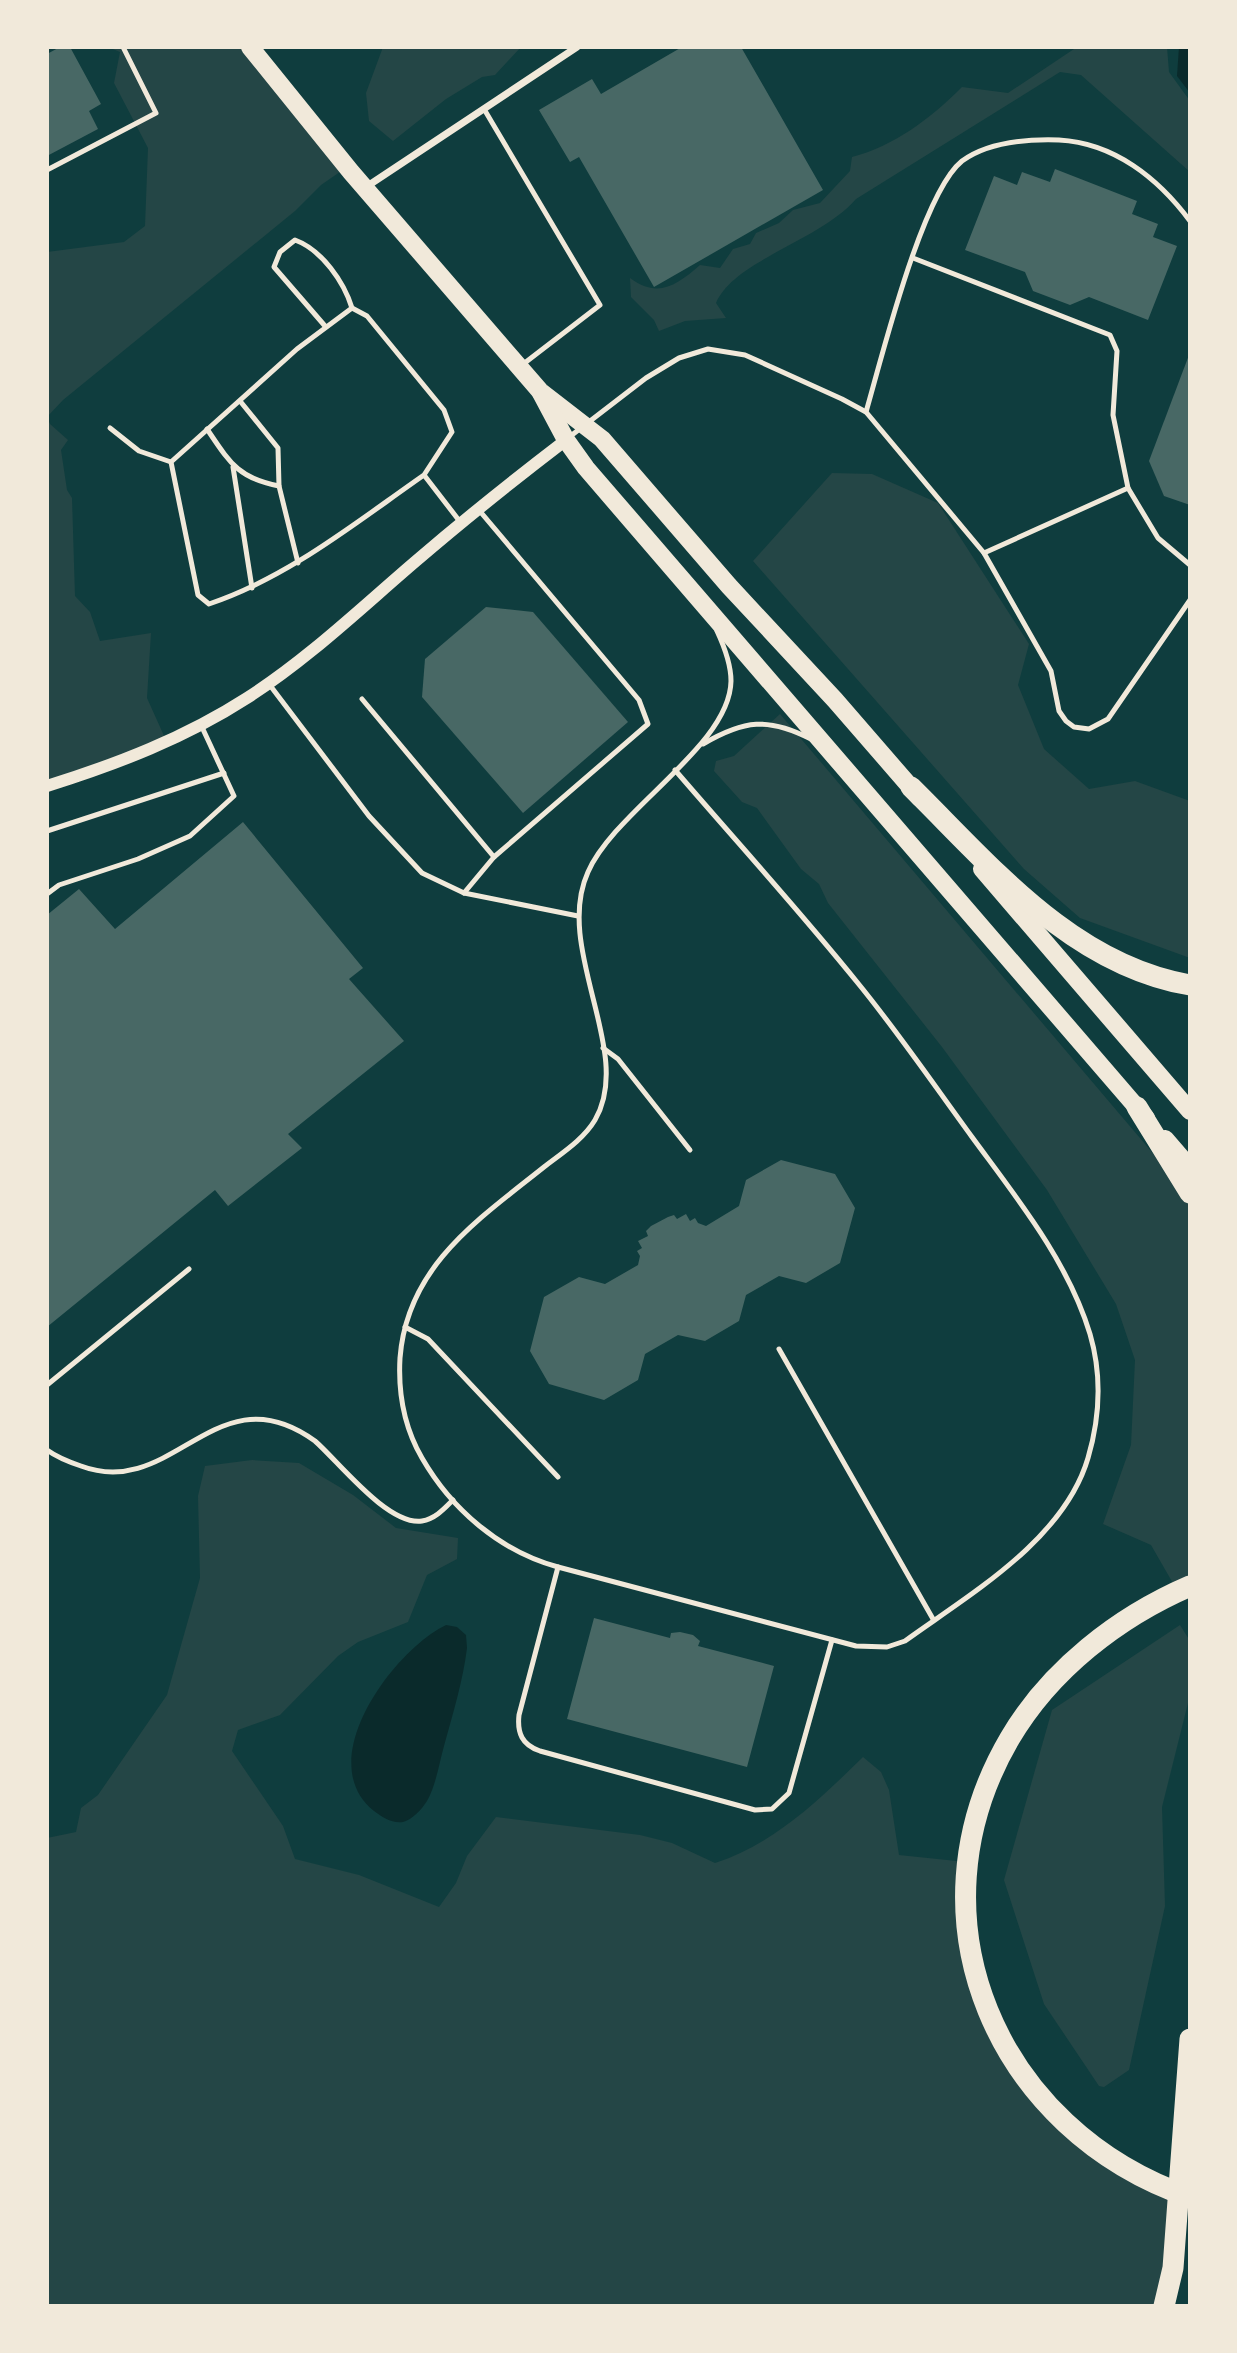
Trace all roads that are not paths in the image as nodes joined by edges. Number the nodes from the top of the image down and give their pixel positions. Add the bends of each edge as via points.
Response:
1 (123, 47) edge
2 (250, 47) edge
3 (578, 47) edge
4 (484, 109) junction
5 (47, 170) edge
6 (366, 188) junction
7 (1190, 221) edge
8 (912, 258) junction
9 (352, 308) junction
10 (325, 327) junction
11 (519, 367) junction
12 (540, 391) junction
13 (240, 401) junction
14 (866, 412) junction
15 (587, 425) junction
16 (110, 428) dead end
17 (208, 429) junction
18 (566, 440) junction
19 (171, 462) junction
20 (233, 467) junction
21 (424, 475) junction
22 (279, 486) junction
23 (1128, 488) junction
24 (478, 509) junction
25 (461, 523) junction
26 (984, 553) junction
27 (298, 563) junction
28 (1190, 565) edge
29 (252, 588) junction
30 (1190, 600) edge
31 (703, 605) junction
32 (269, 683) junction
33 (362, 699) dead end
34 (201, 724) junction
35 (700, 746) junction
36 (832, 750) junction
37 (675, 770) junction
38 (224, 773) junction
39 (47, 786) edge
40 (911, 787) junction
41 (47, 831) edge
42 (494, 857) junction
43 (464, 893) junction
44 (47, 894) edge
45 (578, 915) junction
46 (1190, 985) edge
47 (603, 1048) junction
48 (1138, 1107) junction
49 (1190, 1111) edge
50 (690, 1150) dead end
51 (1190, 1168) edge
52 (1190, 1193) edge
53 (190, 1269) dead end
54 (405, 1327) junction
55 (779, 1349) dead end
56 (47, 1385) edge
57 (47, 1450) edge
58 (558, 1477) dead end
59 (453, 1500) junction
60 (558, 1567) junction
61 (1190, 1586) edge
62 (933, 1619) junction
63 (832, 1640) junction
64 (1190, 2039) edge
65 (1190, 2197) edge
66 (1164, 2306) edge

1 - 5 lane via 156,113
2 - 6 main road
3 - 4 street
4 - 6 street
4 - 11 lane via 600,305
6 - 11 main road
7 - 8 lane via 1164,190 1130,163 1092,145 1023,141 976,153 954,168
8 - 14 lane
8 - 23 lane via 1110,335 1117,351 1113,415
9 - 10 lane
9 - 10 lane via 345,286 308,245 295,240 280,252 274,267
9 - 21 lane via 367,316 444,410 452,432
10 - 13 lane
11 - 12 main road
12 - 15 main road
12 - 18 main road
13 - 17 lane
13 - 22 lane via 278,448
14 - 15 lane via 758,360 708,349 679,358 646,378
14 - 26 lane
15 - 18 lane
15 - 40 main road
16 - 19 lane via 139,451
17 - 19 lane
17 - 20 lane
18 - 24 street
18 - 31 main road
19 - 29 lane via 198,595 209,604
20 - 22 lane via 255,482
20 - 29 lane
21 - 25 lane
21 - 27 lane
22 - 27 lane
23 - 26 lane
23 - 28 lane via 1158,538
24 - 25 street
24 - 42 lane via 639,700 648,724
25 - 32 street via 365,608
26 - 30 lane via 1051,671 1059,711 1066,721 1082,729 1097,727 1108,719
27 - 29 lane
31 - 35 lane via 721,640 731,681 726,701
31 - 36 main road
32 - 34 street
32 - 43 lane via 369,816 422,873
33 - 42 lane
34 - 38 lane
34 - 39 street via 110,766
35 - 36 lane via 734,729 765,722
35 - 37 lane
36 - 48 main road
37 - 45 lane via 597,854 582,885
37 - 62 lane via 898,1035 1035,1225 1089,1330 1097,1367 1098,1405 1088,1460 1072,1496 1034,1542
38 - 41 lane
38 - 44 lane via 234,796 190,836
40 - 46 highway via 1057,925 1128,965
40 - 49 main road
42 - 43 lane
43 - 45 lane
45 - 47 lane
47 - 50 lane via 618,1059
47 - 54 lane via 604,1090 600,1110 589,1128 454,1241 422,1282
48 - 51 main road
48 - 52 highway
53 - 56 lane
54 - 58 lane via 428,1339
54 - 59 lane via 400,1378 407,1423 426,1464
55 - 62 lane
57 - 59 lane via 91,1470 121,1474 147,1466 224,1425 269,1419 315,1441 399,1518 432,1518
59 - 60 lane via 507,1546
60 - 63 lane
60 - 63 lane via 519,1715 518,1730 525,1744 755,1810 772,1809 789,1793
61 - 65 highway via 1147,1607 1105,1636 1056,1679 1023,1717 999,1757 980,1806 969,1859 967,1905 984,2001 1001,2041 1028,2084 1062,2123 1102,2155 1146,2180
62 - 63 lane via 905,1641 887,1647 866,1648
64 - 66 highway via 1172,2268

